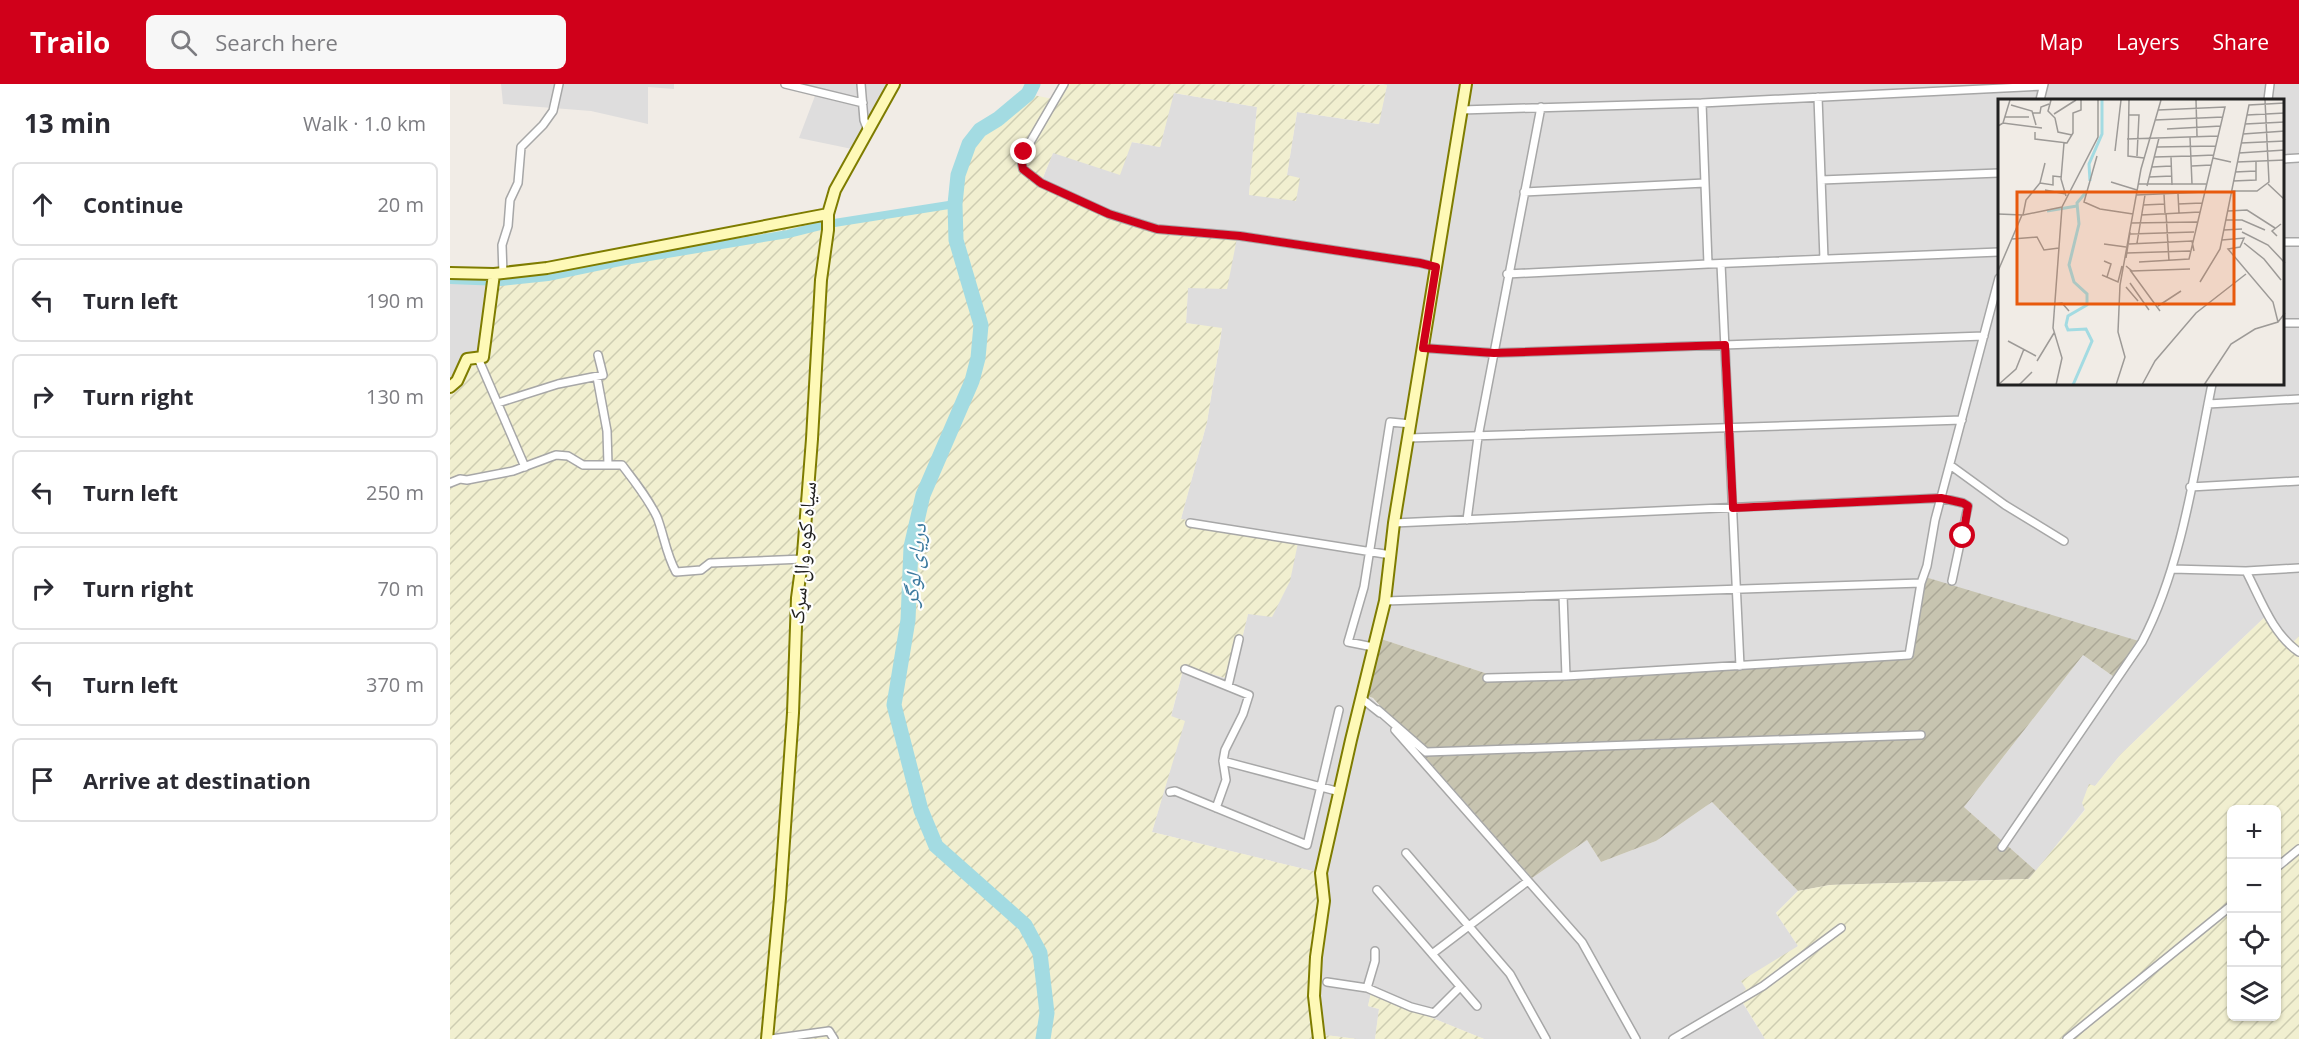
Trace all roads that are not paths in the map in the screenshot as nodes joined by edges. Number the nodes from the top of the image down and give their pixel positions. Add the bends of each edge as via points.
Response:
1 (559, 84) edge
2 (785, 84) edge
3 (861, 84) edge
4 (894, 84) edge
5 (1064, 84) edge
6 (1466, 84) edge
7 (2270, 84) edge
8 (2044, 85) edge
9 (1818, 97) junction
10 (2268, 99) edge
11 (863, 103) junction
12 (1702, 103) junction
13 (1541, 107) junction
14 (1461, 110) junction
15 (868, 131) junction
16 (2299, 158) edge
17 (2284, 159) edge
18 (1998, 173) edge
19 (1821, 180) junction
20 (1705, 183) junction
21 (1524, 192) junction
22 (828, 221) junction
23 (1998, 252) edge
24 (1824, 259) junction
25 (1708, 264) junction
26 (1721, 264) junction
27 (1433, 266) junction
28 (450, 273) edge
29 (1507, 274) junction
30 (496, 278) junction
31 (1998, 282) edge
32 (1984, 336) junction
33 (1725, 345) junction
34 (1423, 348) junction
35 (1494, 353) junction
36 (598, 355) dead end
37 (478, 358) junction
38 (597, 377) junction
39 (2212, 386) edge
40 (450, 387) edge
41 (2299, 399) edge
42 (498, 403) junction
43 (2208, 404) junction
44 (1962, 420) junction
45 (1411, 424) junction
46 (1729, 428) junction
47 (1478, 436) junction
48 (1409, 438) junction
49 (608, 465) junction
50 (1950, 465) junction
51 (525, 466) junction
52 (2299, 481) edge
53 (450, 483) edge
54 (2190, 487) junction
55 (1941, 498) junction
56 (1733, 508) junction
57 (1467, 520) junction
58 (1190, 523) dead end
59 (1394, 523) junction
60 (2064, 541) dead end
61 (1370, 552) junction
62 (1391, 555) junction
63 (803, 559) junction
64 (2299, 568) edge
65 (2172, 569) junction
66 (2246, 571) junction
67 (1952, 581) dead end
68 (1921, 584) junction
69 (1738, 590) junction
70 (1563, 595) junction
71 (1385, 601) junction
72 (1239, 639) dead end
73 (1373, 647) junction
74 (2299, 652) edge
75 (1740, 666) junction
76 (1185, 669) dead end
77 (1566, 676) junction
78 (1487, 678) dead end
79 (1228, 686) junction
80 (1361, 698) junction
81 (1339, 710) dead end
82 (1377, 710) junction
83 (1922, 735) dead end
84 (1222, 761) junction
85 (1322, 788) junction
86 (1170, 792) dead end
87 (1340, 792) junction
88 (1216, 808) junction
89 (2002, 848) dead end
90 (2299, 849) edge
91 (1406, 853) dead end
92 (2281, 865) edge
93 (1528, 881) junction
94 (1377, 890) dead end
95 (2227, 909) edge
96 (1469, 926) junction
97 (1841, 928) dead end
98 (1375, 951) dead end
99 (1432, 954) junction
100 (1327, 982) dead end
101 (1460, 987) junction
102 (1367, 988) junction
103 (1477, 1006) dead end
104 (769, 1039) edge
105 (834, 1039) edge
106 (1319, 1039) edge
107 (1546, 1039) edge
108 (1636, 1039) edge
109 (1673, 1039) edge
110 (2067, 1039) edge

1 - 30 street via 553,111 521,147 518,183 510,200
2 - 11 street
3 - 11 street
4 - 15 street, سیاه کوه وال سړک
5 - 27 street via 1021,158 1023,169 1041,183 1109,214 1157,229 1240,236
6 - 14 street
7 - 10 street
8 - 9 street
9 - 12 street
9 - 19 street
11 - 15 street
12 - 13 street
12 - 20 street
13 - 14 street
13 - 21 street
14 - 27 street
15 - 22 street, سیاه کوه وال سړک via 835,190
16 - 17 street
18 - 19 street
19 - 24 street
20 - 21 street
20 - 25 street
21 - 29 street
22 - 30 street
22 - 63 street, سیاه کوه وال سړک
23 - 24 street
24 - 26 street
25 - 26 street
25 - 29 street
26 - 33 street
27 - 34 street
28 - 30 street
29 - 35 street
30 - 37 street via 483,357
31 - 32 street
32 - 33 street
32 - 44 street
33 - 35 street
33 - 46 street
34 - 35 street
34 - 45 street
35 - 47 street
36 - 38 street via 603,375
37 - 40 street via 468,359
37 - 42 street
38 - 42 street via 558,384
38 - 49 street via 607,431
39 - 43 street
41 - 43 street
42 - 51 street
43 - 54 street
44 - 46 street
44 - 50 street
45 - 48 street
45 - 61 street via 1390,422
46 - 47 street
46 - 56 street
47 - 48 street
47 - 57 street
48 - 59 street
49 - 51 street via 583,465 568,456 556,455
49 - 63 street via 622,465 645,495 676,572 701,570 710,563
50 - 55 street
50 - 60 street
51 - 53 street
52 - 54 street
54 - 65 street
55 - 56 street
55 - 67 street via 1968,506
55 - 68 street
56 - 57 street
56 - 69 street
57 - 59 street
58 - 61 street
59 - 62 street
61 - 62 street
61 - 73 street via 1348,642
62 - 71 street
63 - 104 street, سیاه کوه وال سړک via 797,598
64 - 66 street
65 - 66 street
65 - 89 street via 2142,642
66 - 74 street via 2289,646
68 - 69 street
68 - 75 street via 1909,656
69 - 70 street
69 - 75 street
70 - 71 street
70 - 77 street
71 - 73 street
72 - 79 street
73 - 80 street
75 - 77 street
76 - 79 street
77 - 78 street
79 - 84 street via 1249,695
80 - 82 street
80 - 87 street
81 - 85 street
82 - 83 street via 1426,752
82 - 93 street
84 - 85 street
84 - 88 street via 1226,780
85 - 87 street
85 - 88 street via 1307,845
86 - 88 street
87 - 106 street via 1321,873 1324,901 1314,996
90 - 92 street
91 - 96 street
93 - 96 street
93 - 108 street via 1582,942
94 - 99 street
95 - 110 street
96 - 99 street
96 - 107 street via 1510,974
97 - 109 street via 1763,986
98 - 102 street
99 - 101 street
100 - 102 street
101 - 102 street via 1434,1013
101 - 103 street
104 - 105 street via 829,1031

